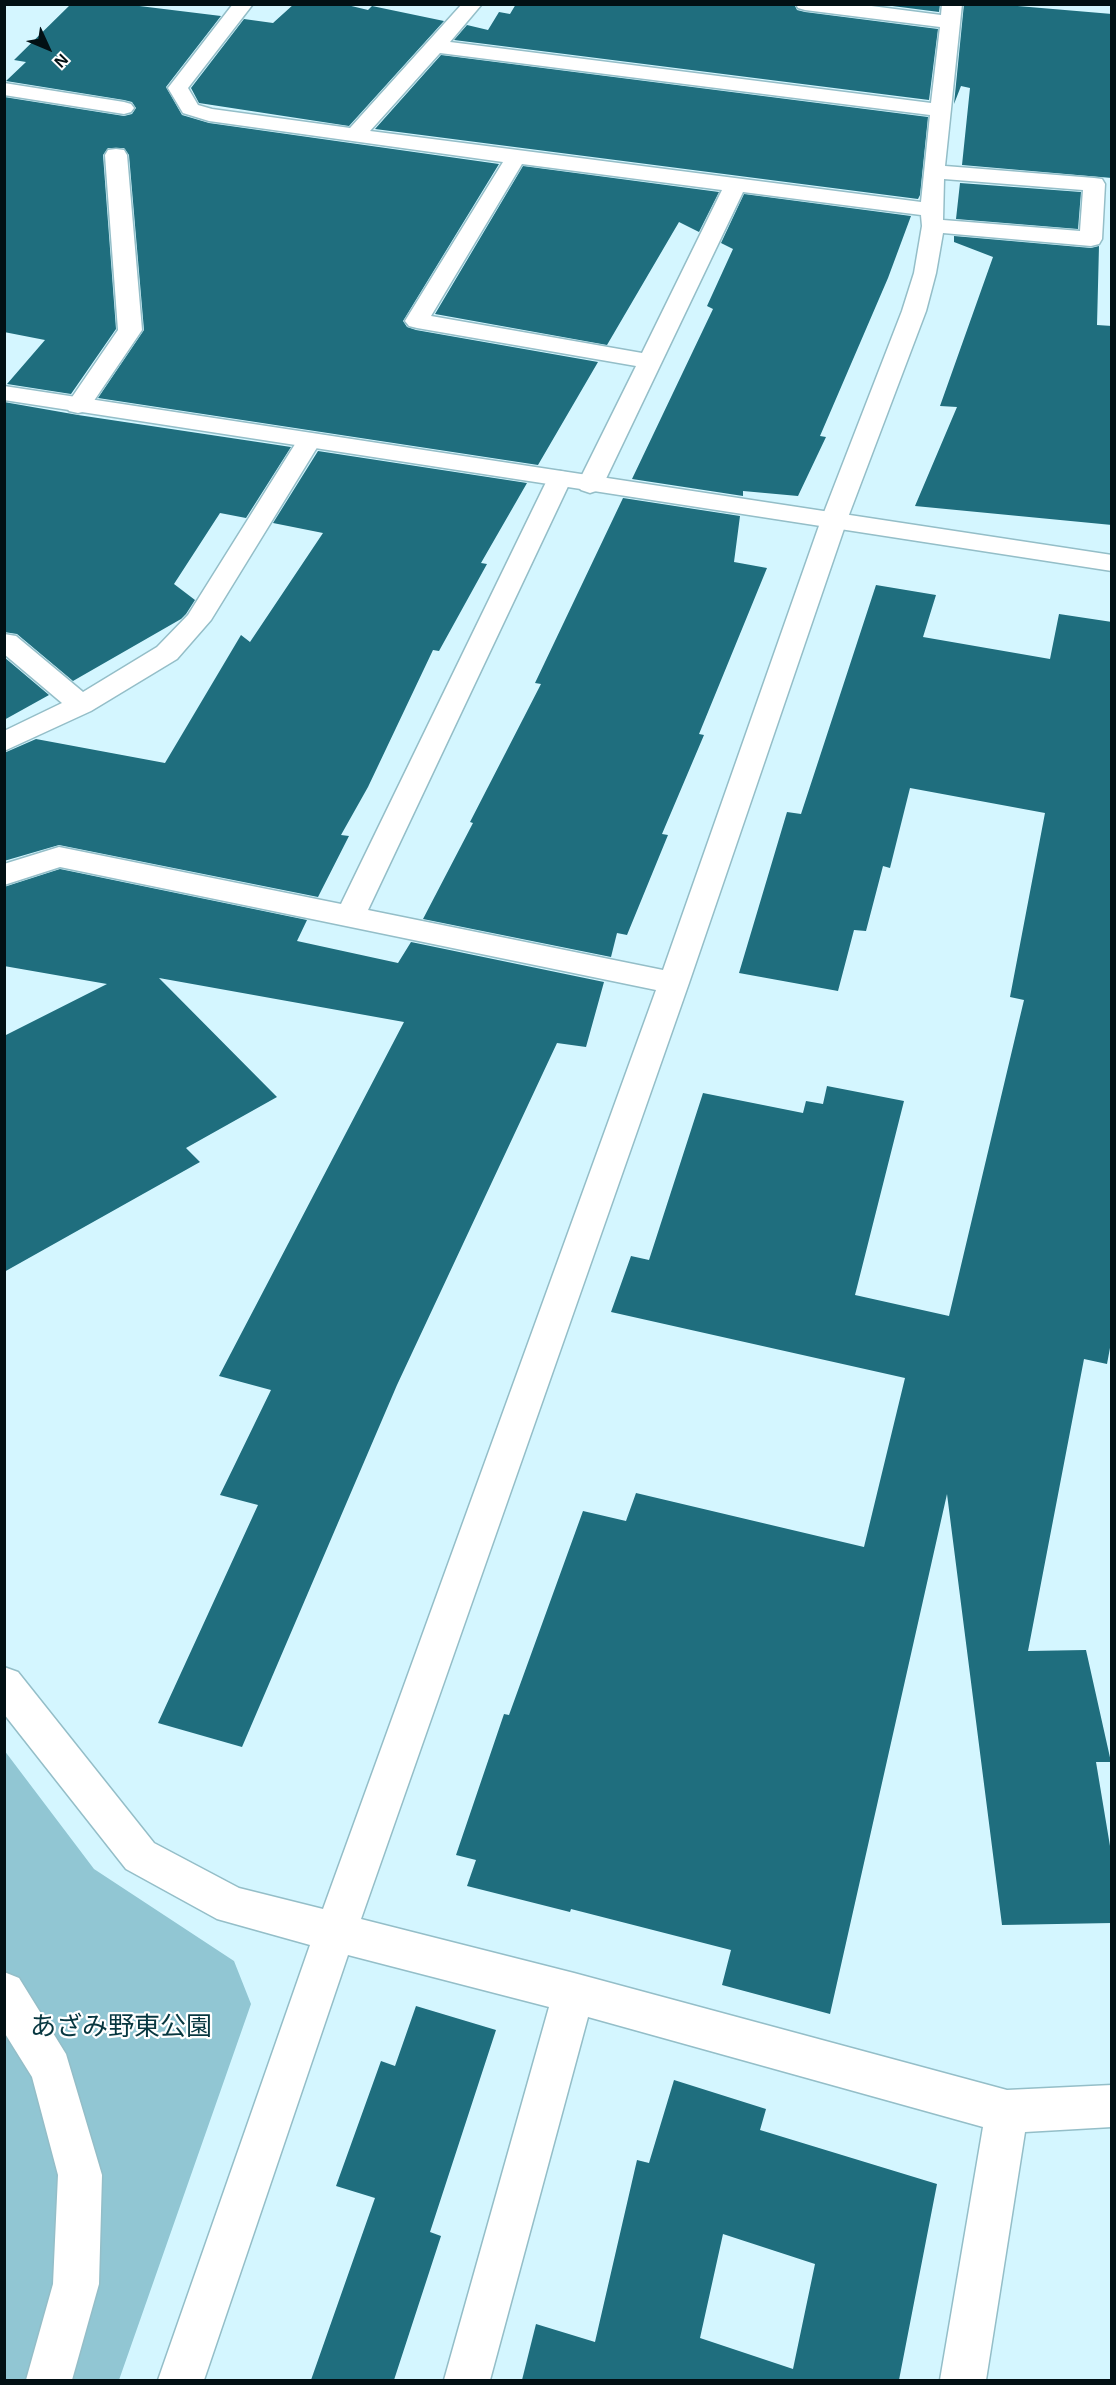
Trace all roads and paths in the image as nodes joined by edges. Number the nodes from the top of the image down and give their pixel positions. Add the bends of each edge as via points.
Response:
1 (244, 4) edge
2 (472, 4) edge
3 (805, 4) edge
4 (950, 13) edge
5 (434, 46) junction
6 (4, 89) edge
7 (124, 108) dead end
8 (941, 110) junction
9 (355, 135) junction
10 (116, 155) dead end
11 (516, 157) junction
12 (934, 172) junction
13 (735, 186) junction
14 (932, 218) junction
15 (650, 361) junction
16 (4, 393) edge
17 (78, 406) junction
18 (309, 441) junction
19 (560, 478) junction
20 (590, 484) junction
21 (834, 520) junction
22 (1112, 563) edge
23 (7, 642) dead end
24 (81, 705) junction
25 (4, 742) edge
26 (4, 874) edge
27 (349, 918) junction
28 (674, 983) junction
29 (4, 1684) edge
30 (336, 1930) junction
31 (4, 1992) edge
32 (574, 1993) junction
33 (1112, 2106) edge
34 (1007, 2112) junction
35 (49, 2380) edge
36 (181, 2380) edge
37 (467, 2380) edge
38 (963, 2380) edge

1 - 9 street via 178,88 190,109
2 - 5 street
3 - 4 street
4 - 8 street
5 - 8 street
5 - 9 street
6 - 7 street
8 - 12 street
9 - 11 street
10 - 17 street via 130,330
11 - 13 street
11 - 15 street via 417,321
12 - 14 street
12 - 14 street via 1094,184 1091,239
13 - 14 street
13 - 15 street
14 - 21 street via 925,273 914,311
15 - 20 street
16 - 17 street
17 - 18 street
18 - 19 street
18 - 24 street via 198,620 166,653
19 - 20 street
19 - 27 street
20 - 21 street
21 - 22 street
21 - 28 street
23 - 24 street
24 - 25 street
26 - 27 street via 59,857
27 - 28 street
28 - 30 street
29 - 30 street via 140,1856 232,1905
30 - 32 street
30 - 36 street
31 - 35 street via 51,2069 80,2175 76,2284
32 - 34 street
32 - 37 street
33 - 34 street
34 - 38 street

